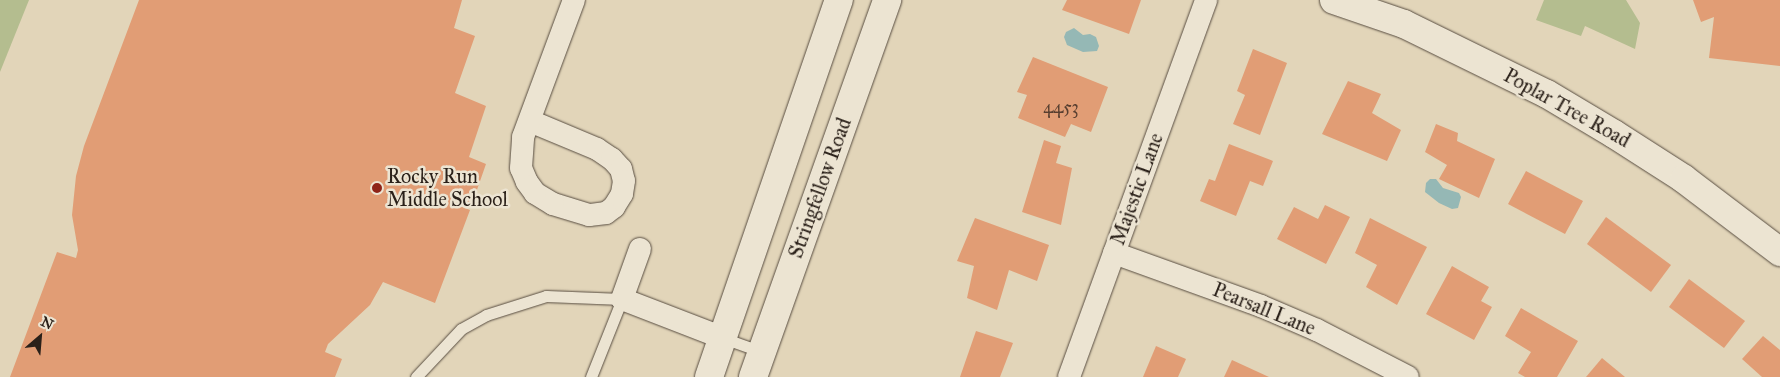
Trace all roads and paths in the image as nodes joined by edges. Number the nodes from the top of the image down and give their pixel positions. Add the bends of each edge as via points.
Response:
1 (574, 0) edge
2 (839, 0) edge
3 (887, 0) edge
4 (1206, 0) edge
5 (1345, 2) edge
6 (530, 121) junction
7 (640, 249) dead end
8 (1780, 252) edge
9 (1114, 253) junction
10 (622, 299) junction
11 (723, 338) junction
12 (762, 352) junction
13 (416, 377) edge
14 (592, 377) edge
15 (709, 377) edge
16 (754, 377) edge
17 (1069, 377) edge
18 (1408, 377) edge

1 - 6 street
2 - 11 main road
3 - 12 main road, Stringfellow Road
4 - 9 street, Majestic Lane
5 - 8 main road, Poplar Tree Road via 1404,24 1547,94 1667,168
6 - 6 street via 521,147 521,168 535,193 553,204 589,215 606,214 614,207 622,194 624,181 621,169 612,159
7 - 10 street
9 - 17 street, Majestic Lane
9 - 18 street, Pearsall Lane via 1270,309
10 - 11 street
10 - 13 lane via 546,296 486,315 461,329
10 - 14 lane
11 - 12 lane
11 - 15 main road
12 - 16 main road, Stringfellow Road

